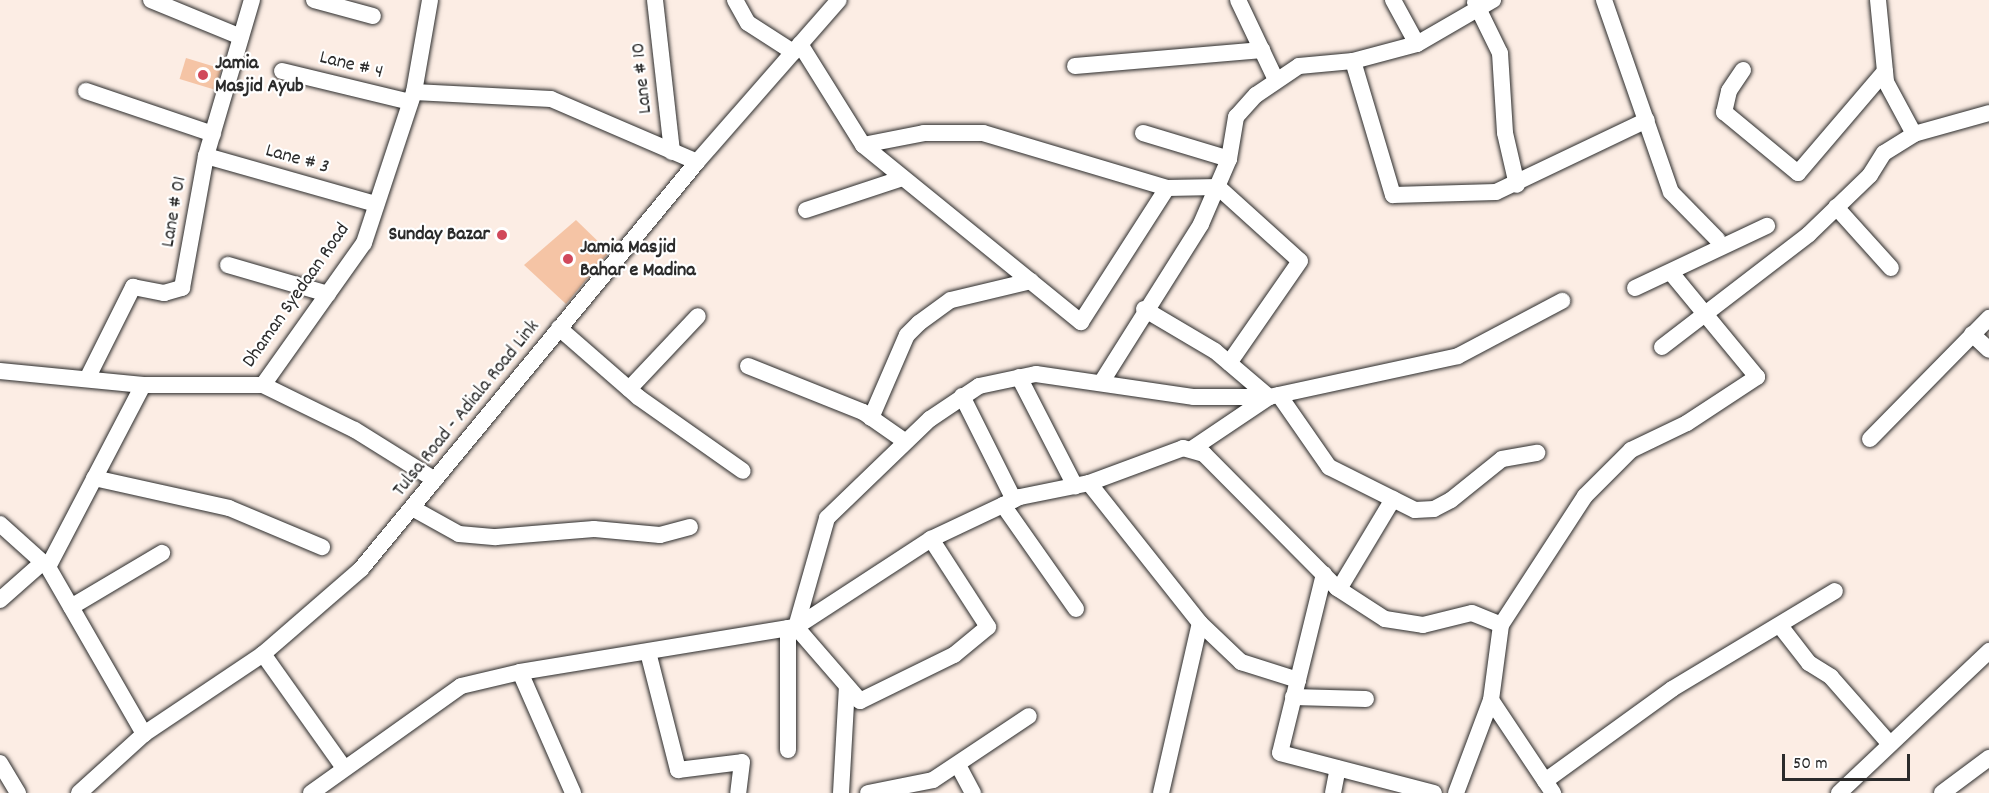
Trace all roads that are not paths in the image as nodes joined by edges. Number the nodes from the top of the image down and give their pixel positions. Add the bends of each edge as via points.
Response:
1 (151, 0) edge
2 (252, 0) edge
3 (430, 0) edge
4 (655, 0) edge
5 (735, 0) edge
6 (839, 0) edge
7 (1238, 0) edge
8 (1393, 0) edge
9 (1604, 0) edge
10 (1878, 0) edge
11 (322, 1) edge
12 (1482, 3) edge
13 (373, 16) dead end
14 (241, 37) junction
15 (1417, 44) junction
16 (796, 48) junction
17 (1262, 50) junction
18 (1353, 61) junction
19 (1075, 66) dead end
20 (1743, 70) dead end
21 (1885, 70) junction
22 (282, 71) dead end
23 (1276, 80) junction
24 (86, 91) dead end
25 (412, 97) junction
26 (1989, 113) edge
27 (1647, 120) junction
28 (1143, 133) dead end
29 (213, 134) junction
30 (1914, 134) junction
31 (863, 145) junction
32 (672, 152) junction
33 (206, 156) junction
34 (1229, 159) junction
35 (697, 162) junction
36 (903, 178) junction
37 (1516, 185) junction
38 (1218, 187) junction
39 (1167, 188) junction
40 (376, 204) junction
41 (1836, 207) junction
42 (806, 210) dead end
43 (1767, 226) dead end
44 (1717, 239) dead end
45 (228, 265) dead end
46 (1891, 268) dead end
47 (1672, 274) junction
48 (1031, 280) junction
49 (1635, 288) dead end
50 (327, 294) junction
51 (1562, 301) dead end
52 (1144, 309) junction
53 (698, 315) dead end
54 (1705, 315) junction
55 (1989, 318) edge
56 (560, 328) junction
57 (1972, 334) junction
58 (1662, 347) dead end
59 (1989, 350) edge
60 (1229, 363) junction
61 (748, 366) dead end
62 (0, 371) edge
63 (88, 377) junction
64 (1019, 377) junction
65 (1101, 383) junction
66 (143, 385) junction
67 (263, 386) junction
68 (629, 389) junction
69 (962, 396) junction
70 (1274, 396) junction
71 (871, 417) junction
72 (1870, 439) dead end
73 (906, 442) junction
74 (1193, 448) junction
75 (1538, 453) dead end
76 (743, 471) dead end
77 (94, 478) junction
78 (435, 480) junction
79 (1082, 485) junction
80 (1393, 499) junction
81 (1009, 503) junction
82 (414, 508) junction
83 (0, 524) edge
84 (690, 527) dead end
85 (931, 539) junction
86 (322, 547) dead end
87 (162, 553) dead end
88 (46, 564) junction
89 (1324, 574) junction
90 (1339, 589) junction
91 (1835, 591) dead end
92 (0, 600) edge
93 (71, 607) junction
94 (1076, 609) dead end
95 (1200, 623) junction
96 (1501, 626) junction
97 (1781, 627) junction
98 (792, 628) junction
99 (648, 651) junction
100 (1989, 651) edge
101 (262, 654) junction
102 (520, 672) junction
103 (1298, 680) junction
104 (848, 687) junction
105 (1293, 697) junction
106 (1366, 699) dead end
107 (1491, 700) junction
108 (1029, 716) dead end
109 (144, 735) junction
110 (1889, 743) junction
111 (788, 750) dead end
112 (1989, 758) edge
113 (958, 765) junction
114 (1, 766) edge
115 (344, 768) junction
116 (1338, 768) junction
117 (1549, 787) edge
118 (82, 792) edge
119 (18, 793) edge
120 (311, 793) edge
121 (573, 793) edge
122 (738, 793) edge
123 (841, 793) edge
124 (867, 793) edge
125 (973, 793) edge
126 (1161, 793) edge
127 (1333, 793) edge
128 (1434, 793) edge
129 (1456, 793) edge
130 (1839, 793) edge
131 (1942, 793) edge

1 - 14 street
2 - 14 street, Lane # 01
3 - 25 street, Dhaman Syedaan Road
4 - 32 street, Lane # 10
5 - 16 street via 748,23
6 - 16 street, Tulsa Road - Adiala Road Link
7 - 17 street
8 - 15 street
9 - 27 street
10 - 21 street
11 - 13 street
12 - 15 street
12 - 37 street via 1500,53 1505,133
14 - 29 street, Lane # 01
15 - 18 street
16 - 31 street
16 - 35 street, Tulsa Road - Adiala Road Link
17 - 19 street
17 - 23 street
18 - 23 street via 1299,66
18 - 37 street via 1393,195 1497,192
20 - 21 street via 1728,91 1724,111 1798,173
21 - 30 street
22 - 25 street, Lane # 4
23 - 34 street via 1236,117
24 - 29 street via 132,111
25 - 32 street via 551,99
25 - 40 street, Dhaman Syedaan Road
26 - 30 street
27 - 37 street
27 - 44 street via 1671,192
28 - 34 street
29 - 33 street, Lane # 01
30 - 41 street via 1884,153
31 - 36 street
31 - 39 street via 924,133 983,133
32 - 35 street
33 - 40 street, Lane # 3
33 - 63 street, Lane # 01 via 182,288 164,293 133,287
34 - 38 street
35 - 56 street, Tulsa Road - Adiala Road Link
36 - 42 street
36 - 48 street
38 - 39 street
38 - 52 street
38 - 60 street via 1300,261
39 - 48 street via 1081,322
40 - 50 street, Dhaman Syedaan Road via 364,243
41 - 46 street
41 - 54 street
43 - 47 street
45 - 50 street
47 - 49 street
47 - 54 street
48 - 71 street via 951,300 906,334
50 - 67 street, Dhaman Syedaan Road
51 - 70 street via 1458,356
52 - 60 street
52 - 65 street
53 - 68 street
54 - 58 street
54 - 96 street via 1757,377 1688,423 1631,450 1585,495
55 - 57 street
56 - 68 street
56 - 78 street, Tulsa Road - Adiala Road Link
57 - 59 street
57 - 72 street
60 - 70 street
61 - 71 street
62 - 63 street, Dhaman Syedaan Road
63 - 66 street, Dhaman Syedaan Road
64 - 65 street via 1036,374
64 - 69 street via 979,386
64 - 79 street
65 - 70 street via 1194,397
66 - 67 street, Dhaman Syedaan Road
66 - 77 street
67 - 78 street via 356,430
68 - 76 street
69 - 73 street
69 - 81 street
70 - 74 street
70 - 80 street via 1329,467
71 - 73 street
73 - 98 street via 827,518
74 - 79 street
74 - 89 street
75 - 80 street via 1484,469 1467,489 1434,509 1415,510
77 - 86 street via 229,508
77 - 88 street
78 - 82 street, Tulsa Road - Adiala Road Link
79 - 81 street
79 - 95 street
80 - 90 street
81 - 85 street
81 - 94 street
82 - 84 street via 459,534 496,537 594,529 660,535
82 - 101 street, Tulsa Road - Adiala Road Link via 361,568
83 - 88 street
85 - 98 street
85 - 104 street via 988,627 954,655 860,701
87 - 93 street
88 - 92 street
88 - 93 street
89 - 90 street
89 - 103 street
90 - 96 street via 1385,619 1424,625 1472,613
91 - 97 street
93 - 109 street
95 - 103 street via 1241,662
95 - 126 street
96 - 107 street
97 - 110 street via 1809,663 1831,677
97 - 117 street via 1672,688
98 - 99 street
98 - 104 street
98 - 111 street
99 - 102 street
99 - 122 street via 678,770 742,762
100 - 110 street
101 - 109 street, Tulsa Road - Adiala Road Link
101 - 115 street
102 - 115 street via 461,686
102 - 121 street
103 - 105 street
104 - 123 street
105 - 106 street
105 - 116 street via 1280,753
107 - 117 street
107 - 129 street
108 - 113 street
109 - 118 street, Tulsa Road - Adiala Road Link
110 - 130 street
112 - 131 street
113 - 124 street via 933,780
113 - 125 street
114 - 119 street
115 - 120 street
116 - 127 street
116 - 128 street

